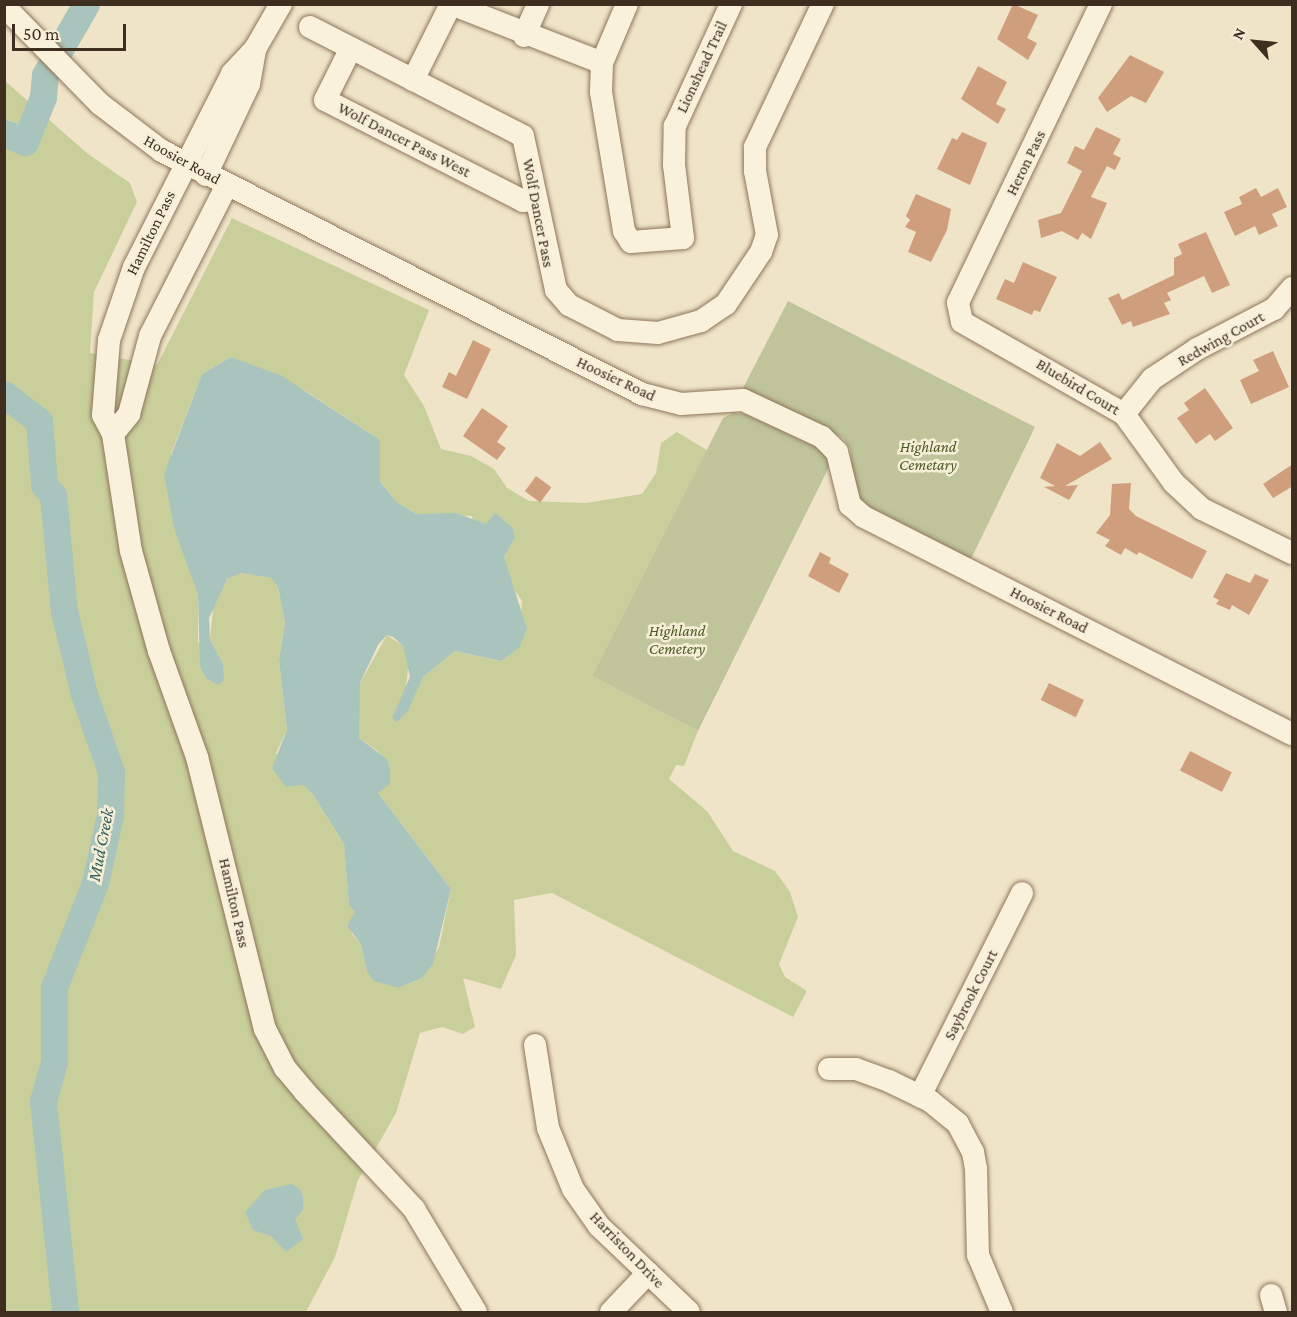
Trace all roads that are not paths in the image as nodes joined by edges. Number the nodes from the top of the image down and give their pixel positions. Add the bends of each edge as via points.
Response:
1 (280, 4) edge
2 (451, 4) edge
3 (538, 4) edge
4 (627, 4) edge
5 (731, 4) edge
6 (823, 4) edge
7 (1101, 4) edge
8 (4, 6) edge
9 (310, 27) dead end
10 (524, 36) junction
11 (351, 48) junction
12 (255, 50) junction
13 (602, 63) junction
14 (413, 80) junction
15 (185, 163) junction
16 (207, 175) junction
17 (227, 185) junction
18 (535, 200) junction
19 (1293, 288) edge
20 (962, 322) joint
21 (1124, 414) junction
22 (113, 434) junction
23 (1293, 553) edge
24 (1293, 734) edge
25 (1022, 893) dead end
26 (535, 1045) dead end
27 (829, 1069) dead end
28 (920, 1096) junction
29 (648, 1274) junction
30 (476, 1312) edge
31 (610, 1312) edge
32 (689, 1312) edge
33 (1002, 1312) edge

1 - 12 street, Hamilton Pass
2 - 10 street
2 - 14 street
3 - 10 street
4 - 13 street
5 - 13 street, Lionshead Trail via 675,126 674,165 683,238 631,242 624,231 601,92
6 - 18 street, Wolf Dancer Pass via 755,147 767,235 761,252 726,304 681,329 637,333 618,330 569,305 549,274
7 - 20 street, Heron Pass via 958,303
8 - 15 street, Hoosier Road via 138,135
9 - 11 street, Wolf Dancer Pass
10 - 13 street
11 - 14 street, Wolf Dancer Pass
11 - 18 street, Wolf Dancer Pass West via 325,100 523,201
12 - 15 street, Hamilton Pass via 232,74
12 - 16 street, Hamilton Pass via 249,84
14 - 18 street, Wolf Dancer Pass via 523,136
15 - 16 street, Hoosier Road
15 - 22 street, Hamilton Pass via 134,267 109,340 103,415
16 - 17 street, Hoosier Road
17 - 22 street via 150,336 129,414
17 - 24 street, Hoosier Road via 642,394 681,404 743,400 822,437 837,452 850,505 864,517
19 - 21 street, Redwing Court via 1274,309 1197,349 1152,379
20 - 21 street, Bluebird Court
21 - 23 street, Bluebird Court via 1174,483 1202,508
22 - 30 street, Hamilton Pass via 131,552 159,651 197,758 265,1029 285,1068 414,1209
25 - 28 street, Saybrook Court
26 - 29 street, Harriston Drive via 548,1128 573,1189 599,1226
27 - 28 street via 865,1071
28 - 33 street via 957,1124 973,1152 978,1255
29 - 31 street
29 - 32 street, Harriston Drive

